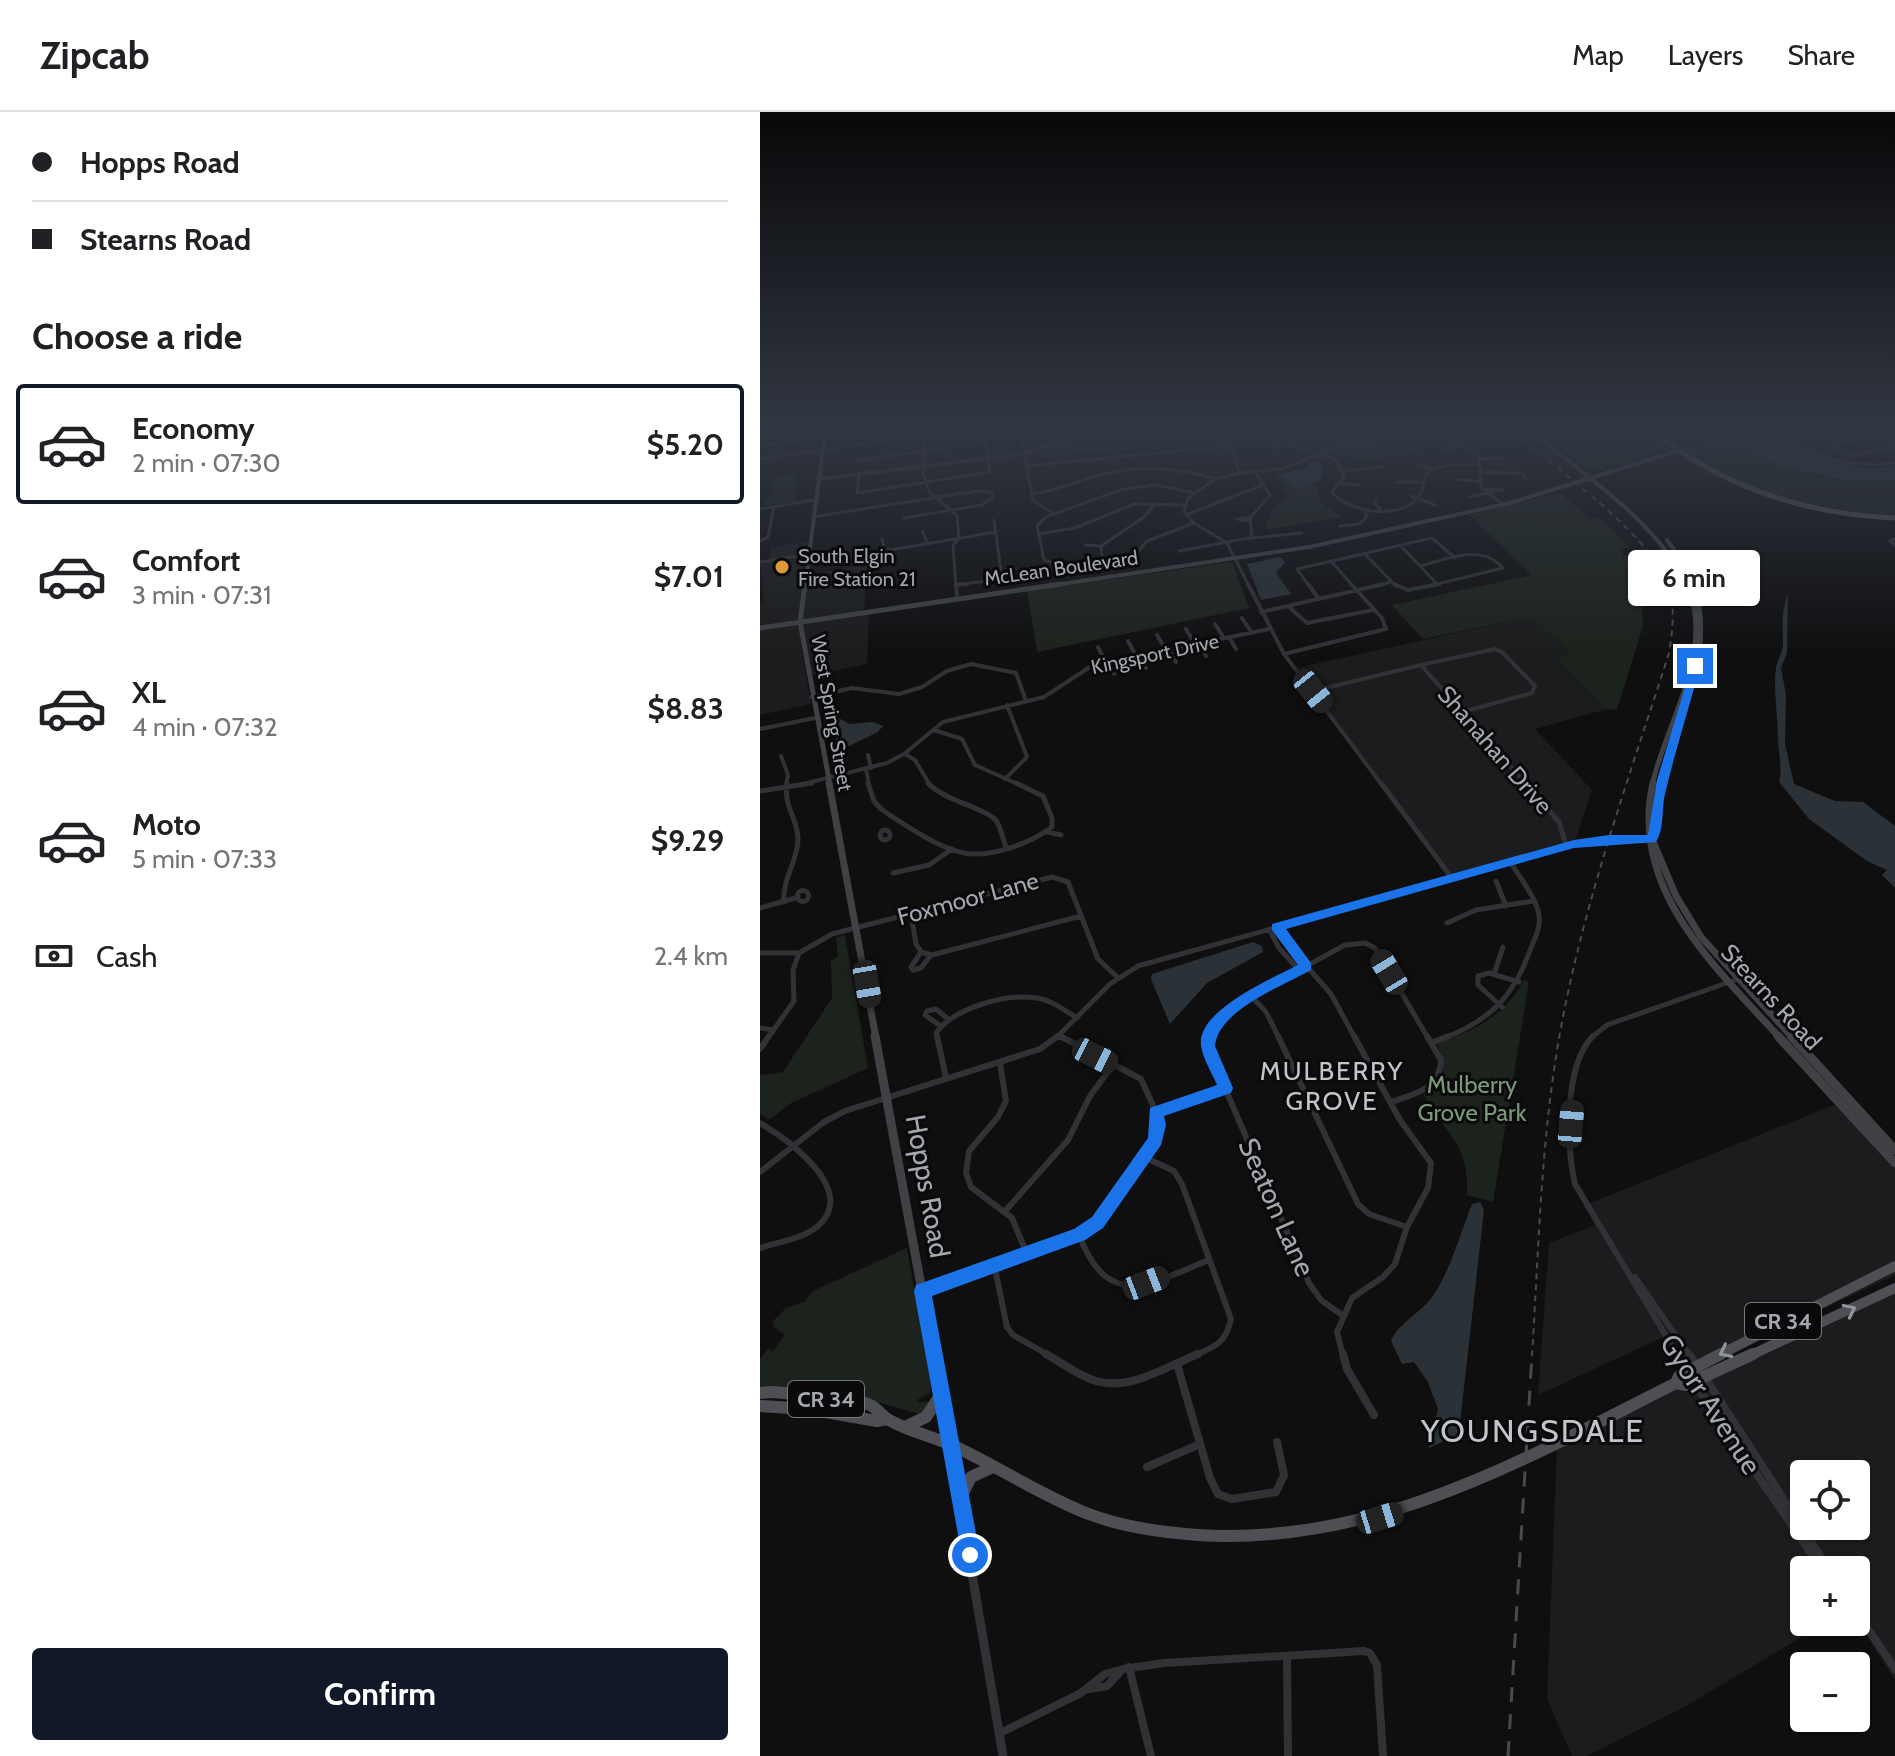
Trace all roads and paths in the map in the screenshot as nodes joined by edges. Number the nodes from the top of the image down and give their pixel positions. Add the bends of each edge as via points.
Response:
1 (798, 503) edge
2 (814, 503) edge
3 (899, 503) edge
4 (942, 503) edge
5 (987, 503) edge
6 (1035, 503) edge
7 (1085, 503) edge
8 (1186, 503) edge
9 (1222, 503) edge
10 (1261, 503) edge
11 (1340, 503) edge
12 (1374, 503) edge
13 (1412, 503) edge
14 (1427, 503) edge
15 (1508, 503) edge
16 (1618, 503) edge
17 (1791, 503) edge
18 (1156, 504) junction
19 (1504, 504) joint
20 (1184, 505) junction
21 (1435, 505) dead end
22 (774, 507) junction
23 (760, 509) edge
24 (952, 510) junction
25 (1381, 510) junction
26 (1365, 511) junction
27 (1053, 514) junction
28 (1186, 515) junction
29 (812, 517) junction
30 (904, 518) dead end
31 (1895, 518) edge
32 (994, 520) dead end
33 (1194, 523) junction
34 (1340, 526) dead end
35 (923, 532) dead end
36 (996, 532) junction
37 (1302, 533) dead end
38 (1038, 534) junction
39 (959, 538) junction
40 (1252, 538) junction
41 (882, 539) dead end
42 (1895, 539) edge
43 (763, 540) edge
44 (927, 543) junction
45 (1227, 543) junction
46 (1085, 545) dead end
47 (1400, 545) junction
48 (1895, 545) edge
49 (840, 546) dead end
50 (1101, 546) junction
51 (885, 551) junction
52 (1179, 551) dead end
53 (1364, 553) junction
54 (808, 554) junction
55 (843, 558) junction
56 (1236, 558) junction
57 (1455, 559) junction
58 (1330, 560) junction
59 (760, 562) edge
60 (807, 564) junction
61 (1103, 564) junction
62 (1057, 566) junction
63 (1420, 566) junction
64 (1048, 572) dead end
65 (1392, 582) junction
66 (1437, 583) junction
67 (956, 585) junction
68 (1356, 590) junction
69 (957, 599) junction
70 (1319, 599) junction
71 (1288, 606) junction
72 (1373, 610) junction
73 (1261, 612) junction
74 (1242, 618) dead end
75 (800, 622) junction
76 (1215, 624) dead end
77 (760, 628) edge
78 (1186, 629) dead end
79 (1270, 629) junction
80 (1252, 633) junction
81 (1157, 635) dead end
82 (1226, 638) junction
83 (1128, 641) dead end
84 (1197, 644) junction
85 (1098, 647) dead end
86 (1236, 649) dead end
87 (1167, 650) junction
88 (1284, 654) junction
89 (1138, 656) junction
90 (1206, 656) dead end
91 (1107, 662) junction
92 (1176, 662) dead end
93 (1421, 665) junction
94 (1146, 668) dead end
95 (1114, 674) dead end
96 (1313, 691) junction
97 (811, 697) junction
98 (1026, 701) junction
99 (1007, 705) junction
100 (1462, 712) junction
101 (815, 718) junction
102 (760, 729) edge
103 (933, 730) junction
104 (904, 754) junction
105 (868, 755) dead end
106 (781, 756) dead end
107 (868, 768) junction
108 (827, 779) junction
109 (1005, 779) junction
110 (788, 788) junction
111 (760, 791) edge
112 (902, 823) junction
113 (889, 832) dead end
114 (1047, 832) junction
115 (1061, 835) dead end
116 (1652, 839) junction
117 (1566, 845) junction
118 (1006, 847) junction
119 (952, 849) junction
120 (1510, 861) junction
121 (893, 873) dead end
122 (1451, 877) junction
123 (1496, 881) dead end
124 (796, 898) dead end
125 (1533, 901) junction
126 (784, 902) junction
127 (1506, 906) junction
128 (760, 908) edge
129 (853, 909) joint
130 (911, 914) junction
131 (1081, 916) junction
132 (1447, 923) dead end
133 (1277, 927) junction
134 (856, 928) junction
135 (1269, 929) junction
136 (1503, 947) dead end
137 (921, 952) junction
138 (760, 953) edge
139 (799, 953) junction
140 (932, 955) junction
141 (1303, 969) junction
142 (1494, 974) junction
143 (1116, 976) junction
144 (1735, 981) junction
145 (1519, 982) junction
146 (1251, 996) junction
147 (1502, 1007) junction
148 (1077, 1018) junction
149 (948, 1019) junction
150 (939, 1025) junction
151 (760, 1028) edge
152 (774, 1030) junction
153 (1060, 1036) junction
154 (1433, 1042) junction
155 (760, 1049) edge
156 (1000, 1063) junction
157 (1113, 1065) junction
158 (946, 1078) junction
159 (1225, 1088) junction
160 (887, 1098) junction
161 (1391, 1102) junction
162 (1156, 1112) junction
163 (760, 1123) edge
164 (797, 1147) junction
165 (1895, 1150) edge
166 (1144, 1157) junction
167 (1895, 1163) edge
168 (760, 1172) edge
169 (1007, 1209) junction
170 (1407, 1227) junction
171 (1079, 1235) junction
172 (760, 1248) edge
173 (1026, 1252) junction
174 (1209, 1260) junction
175 (994, 1264) junction
176 (1895, 1266) edge
177 (1895, 1288) edge
178 (922, 1291) junction
179 (1342, 1315) junction
180 (1177, 1364) junction
181 (1696, 1374) junction
182 (760, 1393) edge
183 (941, 1394) junction
184 (760, 1406) edge
185 (1374, 1415) dead end
186 (887, 1419) junction
187 (907, 1426) junction
188 (1277, 1442) dead end
189 (950, 1444) junction
190 (1200, 1444) junction
191 (994, 1466) junction
192 (1147, 1467) dead end
193 (960, 1499) junction
194 (1813, 1556) edge
195 (1870, 1632) edge
196 (1287, 1657) junction
197 (1895, 1669) edge
198 (1125, 1670) junction
199 (999, 1733) junction
200 (1003, 1756) edge
201 (1151, 1756) edge
202 (1288, 1756) edge
203 (1383, 1756) edge

1 - 22 street
2 - 29 main road, West Spring Street
3 - 29 street
4 - 24 street
5 - 24 street
6 - 27 street
7 - 27 street
8 - 20 street
9 - 28 street
10 - 40 street via 1252,510
11 - 26 street
12 - 25 street
13 - 25 street
14 - 21 street
15 - 19 main road, McLean Boulevard
16 - 116 main road, Stearns Road via 1664,544 1683,571 1694,602 1692,654 1649,811
17 - 31 main road
18 - 20 street
18 - 38 street via 1134,504 1080,527
18 - 50 street via 1146,518
19 - 56 main road, McLean Boulevard
20 - 28 street
22 - 23 street
22 - 43 street
24 - 30 street
24 - 39 street
25 - 26 street
26 - 34 street via 1367,517 1359,524
27 - 38 street via 1040,522
28 - 33 street
29 - 54 main road, West Spring Street
32 - 36 street
33 - 45 street
33 - 61 street via 1147,541 1128,559
35 - 44 street
36 - 39 street
36 - 67 street via 1002,579
37 - 40 street
38 - 62 street via 1043,558
39 - 44 street
39 - 67 street via 953,546
40 - 45 street
41 - 51 street
42 - 48 street via 1890,541
44 - 51 street
45 - 52 street
45 - 56 street
46 - 50 street
47 - 53 street
47 - 57 street via 1432,538
47 - 63 street
49 - 55 street
50 - 61 street
51 - 55 street
53 - 58 street
53 - 65 street
54 - 59 street
54 - 60 main road, West Spring Street
55 - 60 street
56 - 69 main road, McLean Boulevard
56 - 73 street
57 - 63 street
57 - 66 street via 1489,554 1503,568
58 - 68 street
58 - 70 street via 1296,571
60 - 75 main road, West Spring Street
61 - 62 street
62 - 64 street
63 - 66 street
65 - 66 street via 1408,590
65 - 68 street
67 - 69 street
68 - 70 street
68 - 72 street
69 - 75 main road, McLean Boulevard
70 - 71 street
71 - 72 street via 1307,623
71 - 73 street
72 - 88 street via 1386,629
73 - 79 street
74 - 80 street
75 - 77 main road, McLean Boulevard
75 - 97 main road, West Spring Street
76 - 82 street
78 - 84 street
79 - 80 street, Kingsport Drive
79 - 88 street
80 - 82 street, Kingsport Drive
81 - 87 street
82 - 84 street, Kingsport Drive
82 - 86 street
83 - 89 street
84 - 87 street, Kingsport Drive
84 - 90 street
85 - 91 street
87 - 89 street, Kingsport Drive
87 - 92 street
88 - 96 street
89 - 91 street, Kingsport Drive
89 - 94 street
91 - 95 street
91 - 98 street, Kingsport Drive via 1081,670 1050,694
93 - 96 street
93 - 100 street, Shanahan Drive
93 - 100 street, Shanahan Drive via 1497,650 1536,690
96 - 122 street
97 - 98 street via 852,688 899,694 947,671 983,664 1016,673
97 - 101 main road, West Spring Street
98 - 99 street, Kingsport Drive
99 - 103 street, Kingsport Drive via 954,717
99 - 109 street via 1027,757
100 - 117 street, Shanahan Drive via 1559,822
101 - 102 street
101 - 108 main road, West Spring Street
103 - 104 street, Kingsport Drive
103 - 109 street via 962,739 975,765
104 - 107 street, Kingsport Drive
104 - 118 street via 917,761 935,791 991,815
105 - 107 street
106 - 110 street via 790,776
107 - 108 street, Kingsport Drive
107 - 112 street via 872,799
108 - 110 street, Kingsport Drive
108 - 129 main road, West Spring Street
109 - 114 street via 1043,796 1052,818
110 - 111 street, Kingsport Drive
110 - 126 street via 785,800 798,841 784,876
112 - 113 street
112 - 119 street
114 - 115 street
114 - 118 street
116 - 117 street, bridge
116 - 144 main road, Stearns Road via 1656,874 1669,902 1701,951
117 - 120 street
118 - 119 street via 978,854
119 - 121 street via 929,865
120 - 122 street
120 - 125 street
122 - 133 street
123 - 127 street
124 - 126 street
125 - 127 street
125 - 145 street via 1540,922
126 - 128 street
127 - 132 street via 1473,910
129 - 134 main road, Hopps Road
130 - 131 street, Foxmoor Lane via 1057,877 1068,882
130 - 134 street, Foxmoor Lane
130 - 137 street
131 - 140 street
131 - 143 street, Foxmoor Lane via 1098,959
133 - 135 street
133 - 141 street
134 - 139 street, Foxmoor Lane via 823,937
134 - 160 main road, Hopps Road
135 - 141 street via 1279,948
135 - 143 street
136 - 142 street
137 - 140 street
137 - 140 street via 913,970
138 - 139 street
139 - 152 street via 793,970 794,1001
141 - 146 street
141 - 154 street via 1352,942 1375,948
141 - 161 street via 1331,994
142 - 145 street
142 - 147 street via 1482,973 1476,981
143 - 148 street
144 - 165 main road, Stearns Road
144 - 167 main road, Stearns Road
144 - 181 street, Gyorr Avenue via 1607,1025 1592,1035 1576,1064 1571,1170 1638,1290
145 - 147 street
146 - 159 street, Seaton Lane via 1228,1011 1208,1037
146 - 170 street via 1271,1021 1358,1204 1369,1214
147 - 154 street via 1468,1030
148 - 149 street via 1026,996
148 - 153 street
149 - 150 street
149 - 150 street via 936,1009 927,1011 925,1015
150 - 158 street via 936,1033
151 - 152 street
152 - 155 street
153 - 156 street
153 - 157 street
154 - 161 street via 1441,1060 1440,1078
156 - 158 street
156 - 169 street via 1004,1107 968,1151 965,1170 971,1187
157 - 162 street via 1141,1079
157 - 169 street via 1068,1140
158 - 160 street
159 - 162 street
159 - 179 street, Seaton Lane via 1309,1283
160 - 164 street via 835,1116
160 - 178 main road, Hopps Road
161 - 170 street via 1431,1163 1428,1188
162 - 166 street via 1158,1133
163 - 164 street
164 - 168 street
164 - 172 street via 828,1190 829,1212 816,1227
166 - 171 street via 1098,1222
166 - 174 street via 1178,1177
169 - 173 street via 1021,1228
170 - 179 street via 1395,1264 1352,1298
171 - 173 street
171 - 174 street via 1097,1274 1119,1285 1146,1283
173 - 175 street
174 - 180 street via 1232,1325 1221,1344
175 - 178 street
175 - 180 street via 1007,1327 1019,1342 1094,1381 1112,1384
176 -> 181 main road, CR 34
181 -> 177 main road, CR 34
178 - 183 main road, Hopps Road
179 - 185 street via 1337,1332 1342,1359
180 - 190 street
181 - 191 main road, CR 34 via 1686,1385 1676,1383 1436,1497 1380,1518 1308,1533 1209,1537 1117,1523
181 - 194 street, Gyorr Avenue
182 - 186 main road, CR 34 via 868,1404
183 - 187 main road via 926,1417
183 - 189 main road, Hopps Road
184 - 186 main road, CR 34
186 - 187 main road, CR 34
187 - 189 main road, CR 34
188 - 190 street via 1281,1486 1271,1495 1232,1499 1214,1488
189 - 191 main road, CR 34
189 - 193 street, Hopps Road
190 - 192 street
191 - 193 main road via 974,1470
193 - 199 street, Hopps Road
195 - 197 street
196 - 198 street
196 - 202 street
196 - 203 street via 1370,1653 1377,1665
198 - 199 street via 1115,1681
198 - 201 street
199 - 200 street, Hopps Road

